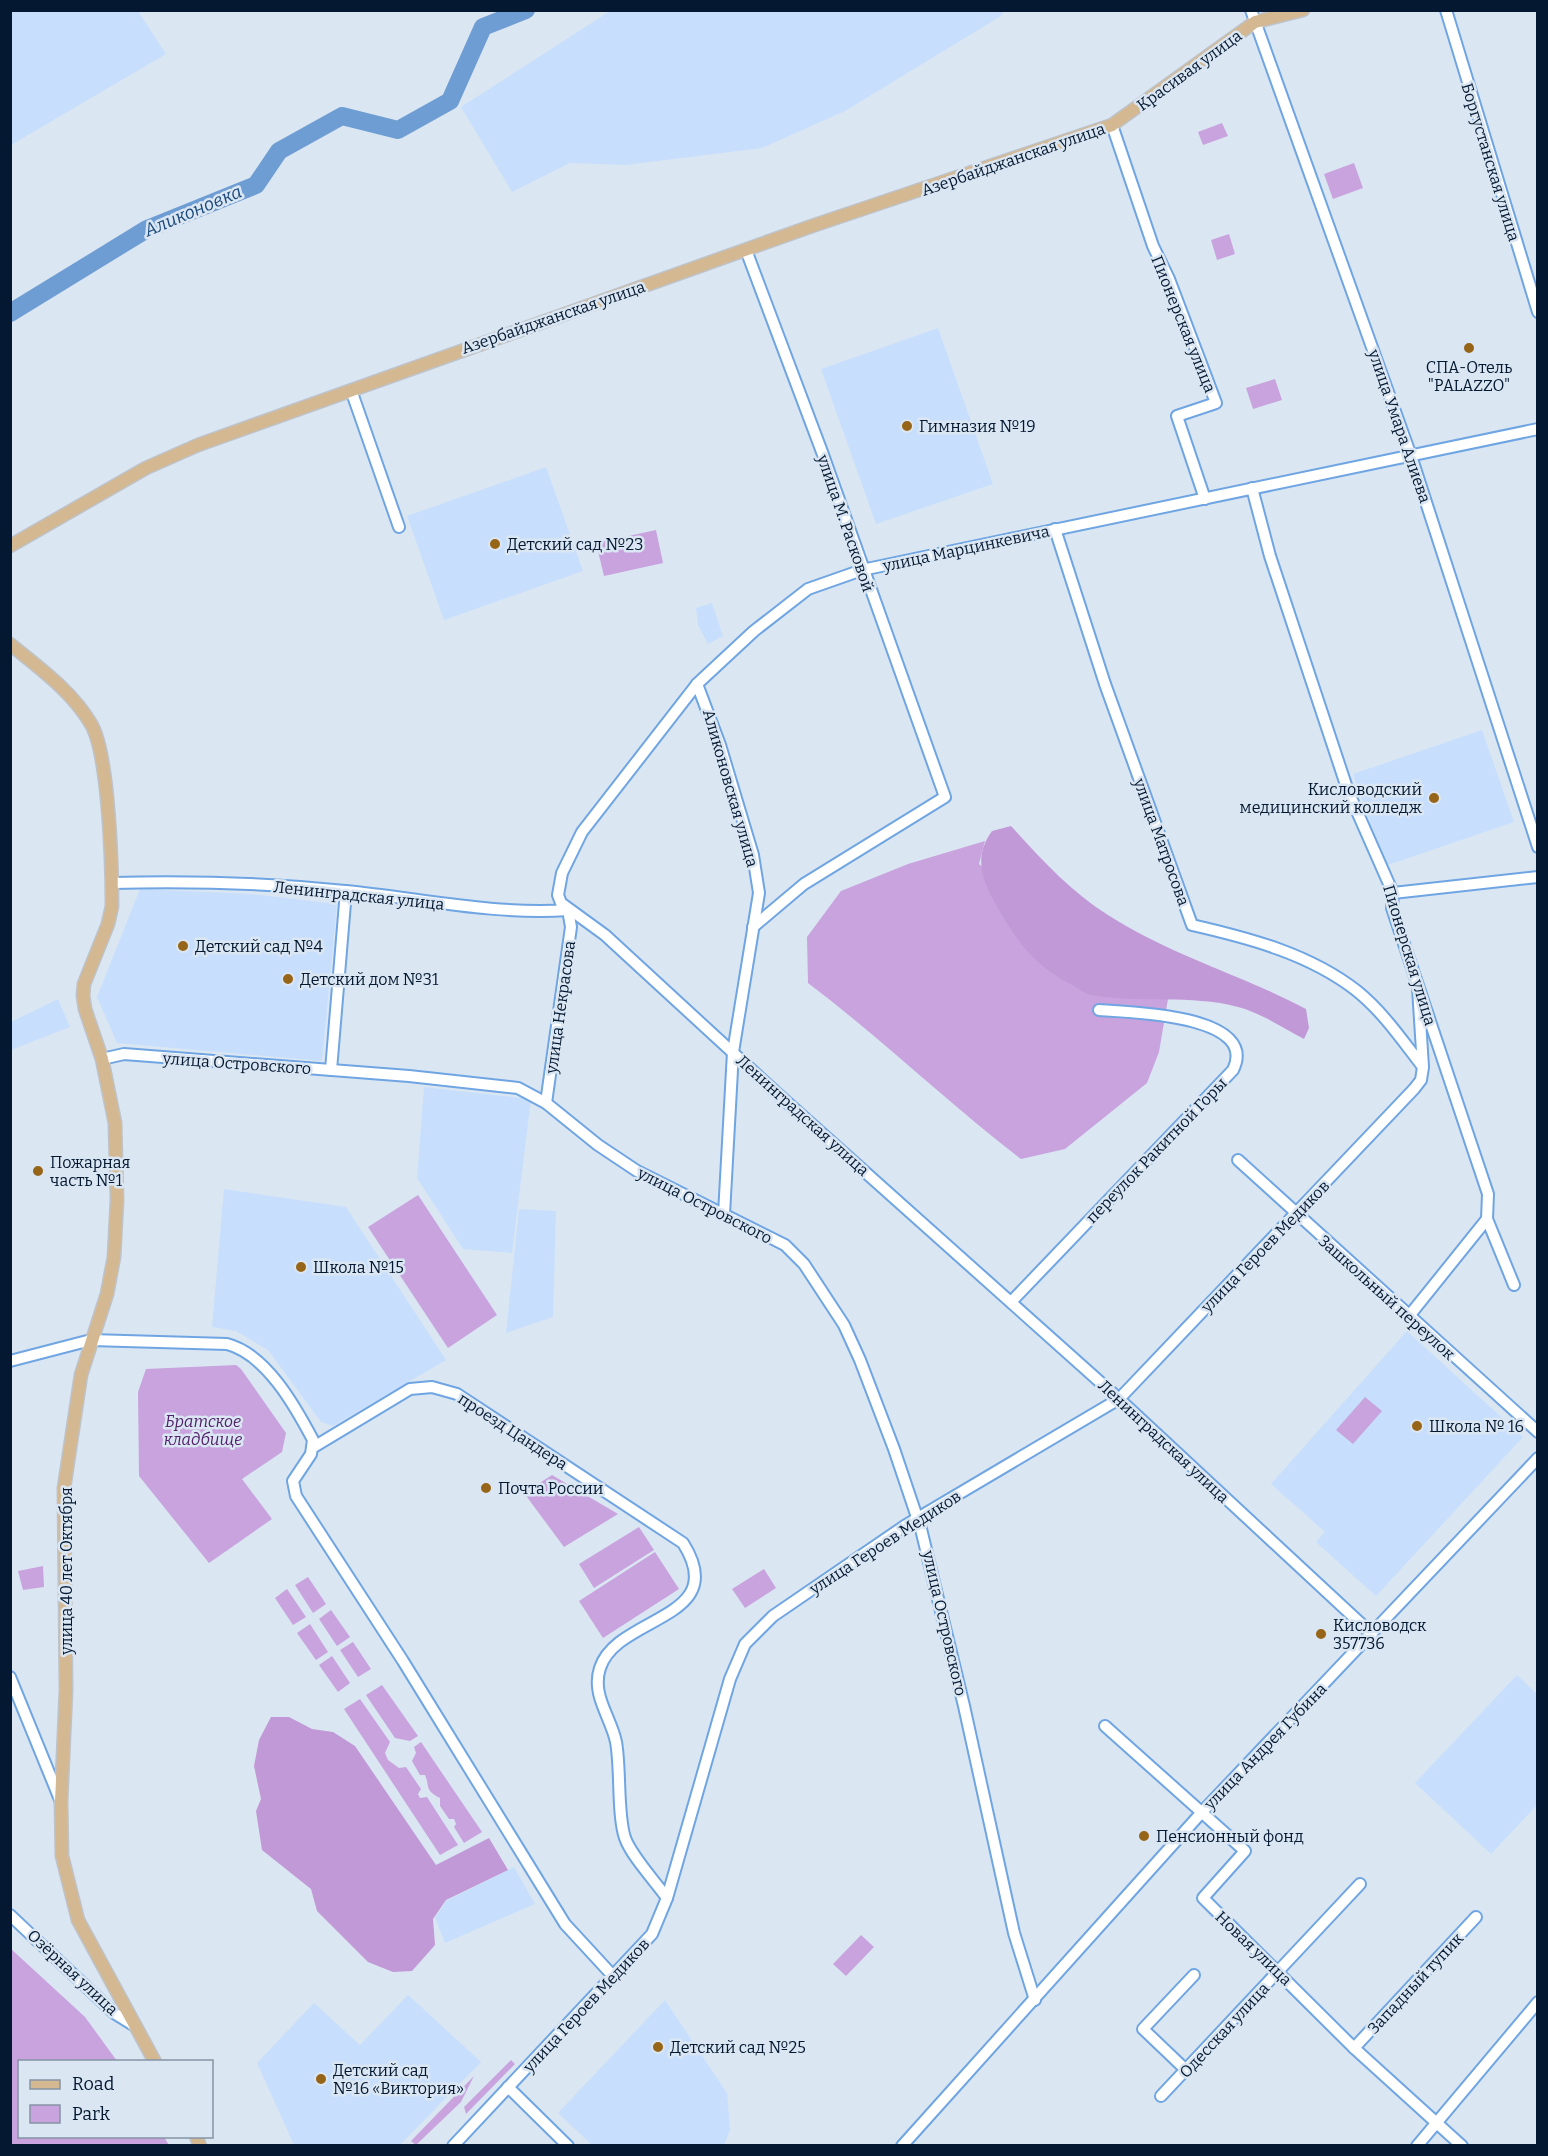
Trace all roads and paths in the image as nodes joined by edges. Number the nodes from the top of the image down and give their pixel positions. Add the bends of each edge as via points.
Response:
1 (1303, 10) edge
2 (1446, 10) edge
3 (1253, 16) edge
4 (1112, 125) junction
5 (746, 250) junction
6 (1538, 312) edge
7 (351, 390) junction
8 (1538, 429) edge
9 (1411, 456) junction
10 (1252, 488) junction
11 (1205, 499) junction
12 (399, 527) dead end
13 (1055, 529) junction
14 (10, 546) edge
15 (862, 570) junction
16 (10, 644) edge
17 (697, 684) junction
18 (1538, 846) edge
19 (1538, 877) edge
20 (112, 883) junction
21 (346, 891) junction
22 (1393, 893) junction
23 (568, 910) junction
24 (753, 927) junction
25 (1418, 988) junction
26 (1099, 1010) dead end
27 (733, 1052) junction
28 (102, 1059) junction
29 (1423, 1067) junction
30 (331, 1070) junction
31 (546, 1103) junction
32 (1239, 1160) dead end
33 (724, 1214) junction
34 (1295, 1214) junction
35 (1486, 1220) junction
36 (1514, 1285) dead end
37 (1011, 1302) junction
38 (1409, 1316) junction
39 (91, 1340) junction
40 (10, 1361) edge
41 (1119, 1399) junction
42 (1538, 1432) edge
43 (312, 1448) junction
44 (1538, 1458) edge
45 (917, 1518) junction
46 (1372, 1634) junction
47 (10, 1677) edge
48 (14, 1701) edge
49 (1104, 1726) dead end
50 (61, 1802) junction
51 (1202, 1812) junction
52 (1360, 1884) dead end
53 (667, 1898) junction
54 (10, 1915) edge
55 (1476, 1917) dead end
56 (1279, 1972) junction
57 (1194, 1975) dead end
58 (613, 1976) junction
59 (1035, 2000) junction
60 (1538, 2002) edge
61 (137, 2027) junction
62 (1354, 2048) junction
63 (154, 2060) edge
64 (1186, 2070) junction
65 (508, 2087) junction
66 (1161, 2096) dead end
67 (1436, 2122) junction
68 (453, 2145) edge
69 (568, 2145) edge
70 (902, 2145) edge
71 (1417, 2145) edge
72 (1462, 2145) edge

1 - 3 main road, Красивая улица
2 - 6 street, Боргустанская улица
3 - 4 main road, Красивая улица
3 - 9 street, улица Умара Алиева
4 - 5 main road, Азербайджанская улица
4 - 11 street, Пионерская улица via 1153,246 1216,403 1177,416
5 - 7 main road, Азербайджанская улица
5 - 15 street, улица М. Расковой
7 - 12 street
7 - 14 main road, Азербайджанская улица via 165,459
8 - 9 street, улица Марцинкевича
9 - 10 street, улица Марцинкевича
9 - 18 street, улица Умара Алиева
10 - 11 street, улица Марцинкевича
10 - 22 street, Пионерская улица via 1270,556 1348,791
11 - 13 street, улица Марцинкевича
13 - 15 street, улица Марцинкевича
13 - 29 street, улица Матросова via 1105,684 1192,924 1256,940 1324,969 1356,990 1384,1017
15 - 17 street, улица Марцинкевича via 808,589 754,631
15 - 24 street, улица М. Расковой via 945,797 804,885
16 - 20 main road, улица 40 лет Октября via 75,701 95,732 104,777
17 - 23 street, улица Марцинкевича via 582,832 558,885 558,895
17 - 24 street, Аликоновская улица via 753,855 759,893
19 - 22 street
20 - 21 street, Ленинградская улица via 279,885
20 - 28 main road, улица 40 лет Октября via 108,924 83,995
21 - 23 street, Ленинградская улица via 480,908
21 - 30 street
22 - 25 street, Пионерская улица via 1392,908
23 - 27 street, Ленинградская улица via 605,935
23 - 31 street, улица Некрасова via 571,927
24 - 27 street, Аликоновская улица
25 - 29 street, улица Героев Медиков
25 - 35 street, Пионерская улица via 1488,1194
26 - 37 street, переулок Ракитной Горы via 1165,1015 1209,1028 1231,1040 1238,1059 1233,1070
27 - 33 street, Аликоновская улица
27 - 37 street, Ленинградская улица
28 - 30 street, улица Островского via 124,1054
28 - 39 main road, улица 40 лет Октября via 117,1137 117,1200 114,1257 107,1294
29 - 34 street, улица Героев Медиков via 1421,1080 1414,1089
30 - 31 street, улица Островского via 518,1088
31 - 33 street, улица Островского via 637,1171
32 - 34 street, Зашкольный переулок
33 - 45 street, улица Островского via 785,1245 819,1285 860,1360
34 - 38 street, Зашкольный переулок
34 - 41 street, улица Героев Медиков
35 - 36 street
35 - 38 street
37 - 41 street, Ленинградская улица
38 - 42 street, Зашкольный переулок
39 - 40 street
39 - 43 street via 207,1342 243,1348 269,1373 304,1424 313,1440
39 - 50 main road, улица 40 лет Октября via 81,1375 64,1499 66,1690
41 - 45 street, улица Героев Медиков
41 - 46 street, Ленинградская улица
43 - 53 street, проезд Цандера via 410,1389 432,1387 458,1394 683,1543 696,1577 692,1590 681,1606 616,1645 600,1666 596,1688 616,1741 625,1838
43 - 58 street, проезд Цандера via 293,1482 296,1496 565,1924
44 - 46 street, улица Андрея Губина
45 - 53 street, улица Героев Медиков via 773,1616 745,1644 730,1679
45 - 59 street, улица Островского via 942,1611 1014,1933
46 - 51 street, улица Андрея Губина
47 - 48 street
48 - 50 street
49 - 51 street, Новая улица
50 - 61 main road, улица 40 лет Октября via 62,1856 78,1920
51 - 56 street, Новая улица via 1245,1851 1203,1899
51 - 59 street, улица Андрея Губина
52 - 56 street, Одесская улица
53 - 58 street, улица Героев Медиков via 652,1934
54 - 61 street, Озёрная улица via 114,2013
55 - 62 street, Западный тупик
56 - 62 street, Новая улица
56 - 64 street, Одесская улица
57 - 64 street via 1143,2029
58 - 65 street, улица Героев Медиков
59 - 70 street, улица Андрея Губина
60 - 67 street
61 - 63 main road, улица 40 лет Октября
62 - 67 street, Новая улица
64 - 66 street, Одесская улица
65 - 68 street, улица Героев Медиков
65 - 69 street
67 - 71 street
67 - 72 street, Новая улица

